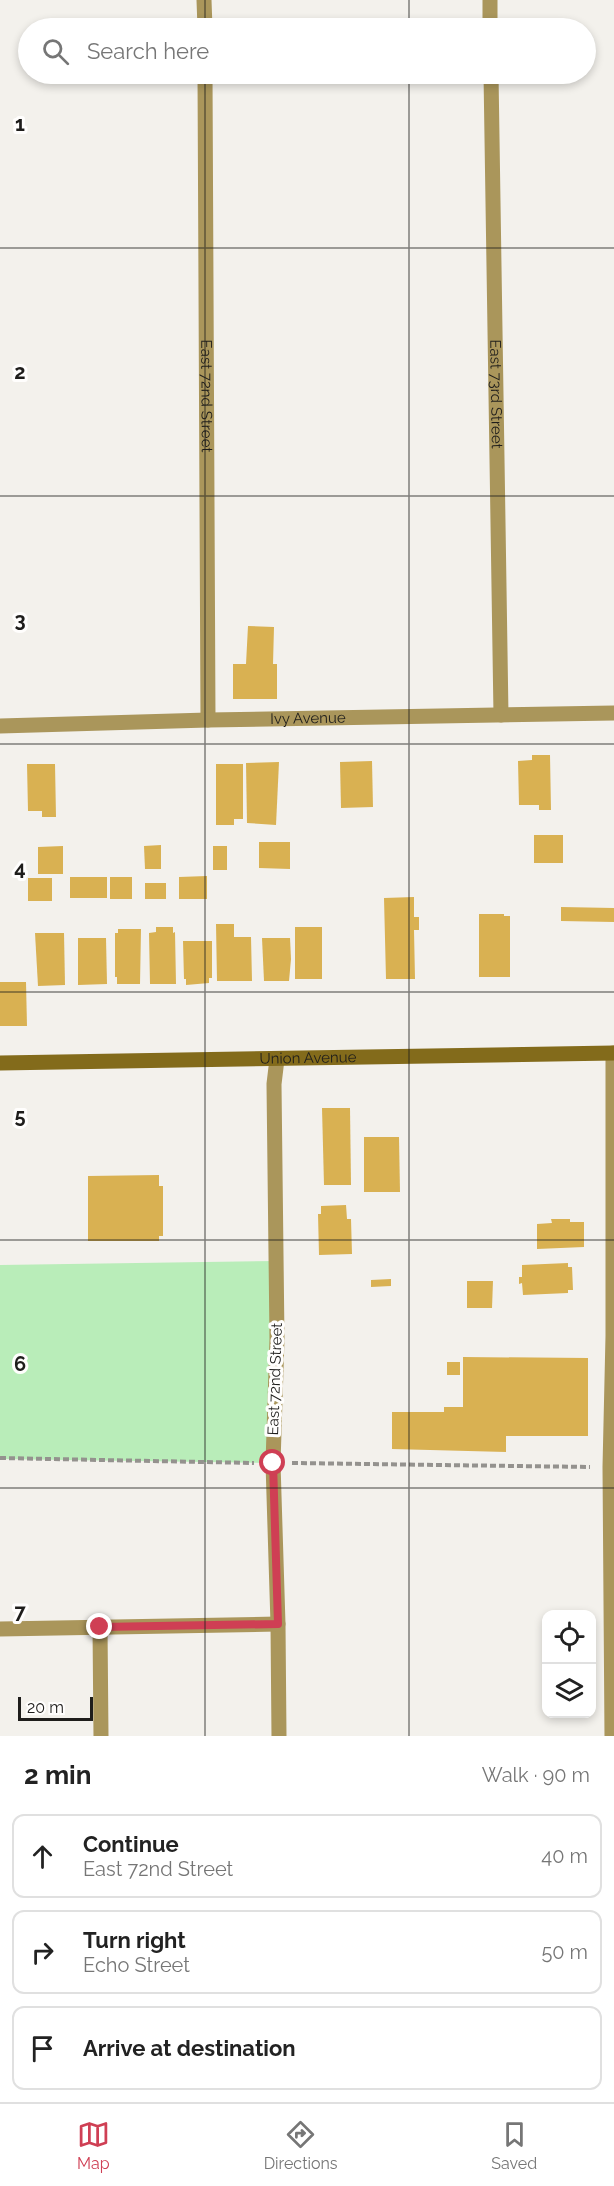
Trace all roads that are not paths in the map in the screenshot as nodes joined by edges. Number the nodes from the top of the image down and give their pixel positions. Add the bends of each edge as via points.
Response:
1 (204, 0) edge
2 (490, 0) edge
3 (205, 18) edge
4 (490, 18) edge
5 (205, 84) edge
6 (491, 84) edge
7 (614, 712) edge
8 (501, 715) junction
9 (208, 720) junction
10 (0, 726) edge
11 (613, 1053) edge
12 (277, 1059) junction
13 (0, 1064) edge
14 (278, 1624) junction
15 (100, 1627) junction
16 (0, 1629) edge
17 (101, 1736) edge
18 (279, 1736) edge
19 (612, 1736) edge

1 - 3 street
2 - 4 street
5 - 9 street, East 72nd Street
6 - 8 street, East 73rd Street
7 - 8 street, Ivy Avenue
8 - 9 street, Ivy Avenue
9 - 10 street, Ivy Avenue
11 - 12 main road, Union Avenue
11 - 19 street
12 - 13 main road, Union Avenue
12 - 14 street, East 72nd Street via 273,1463
14 - 15 street
14 - 18 street, East 72nd Street
15 - 16 street
15 - 17 street

